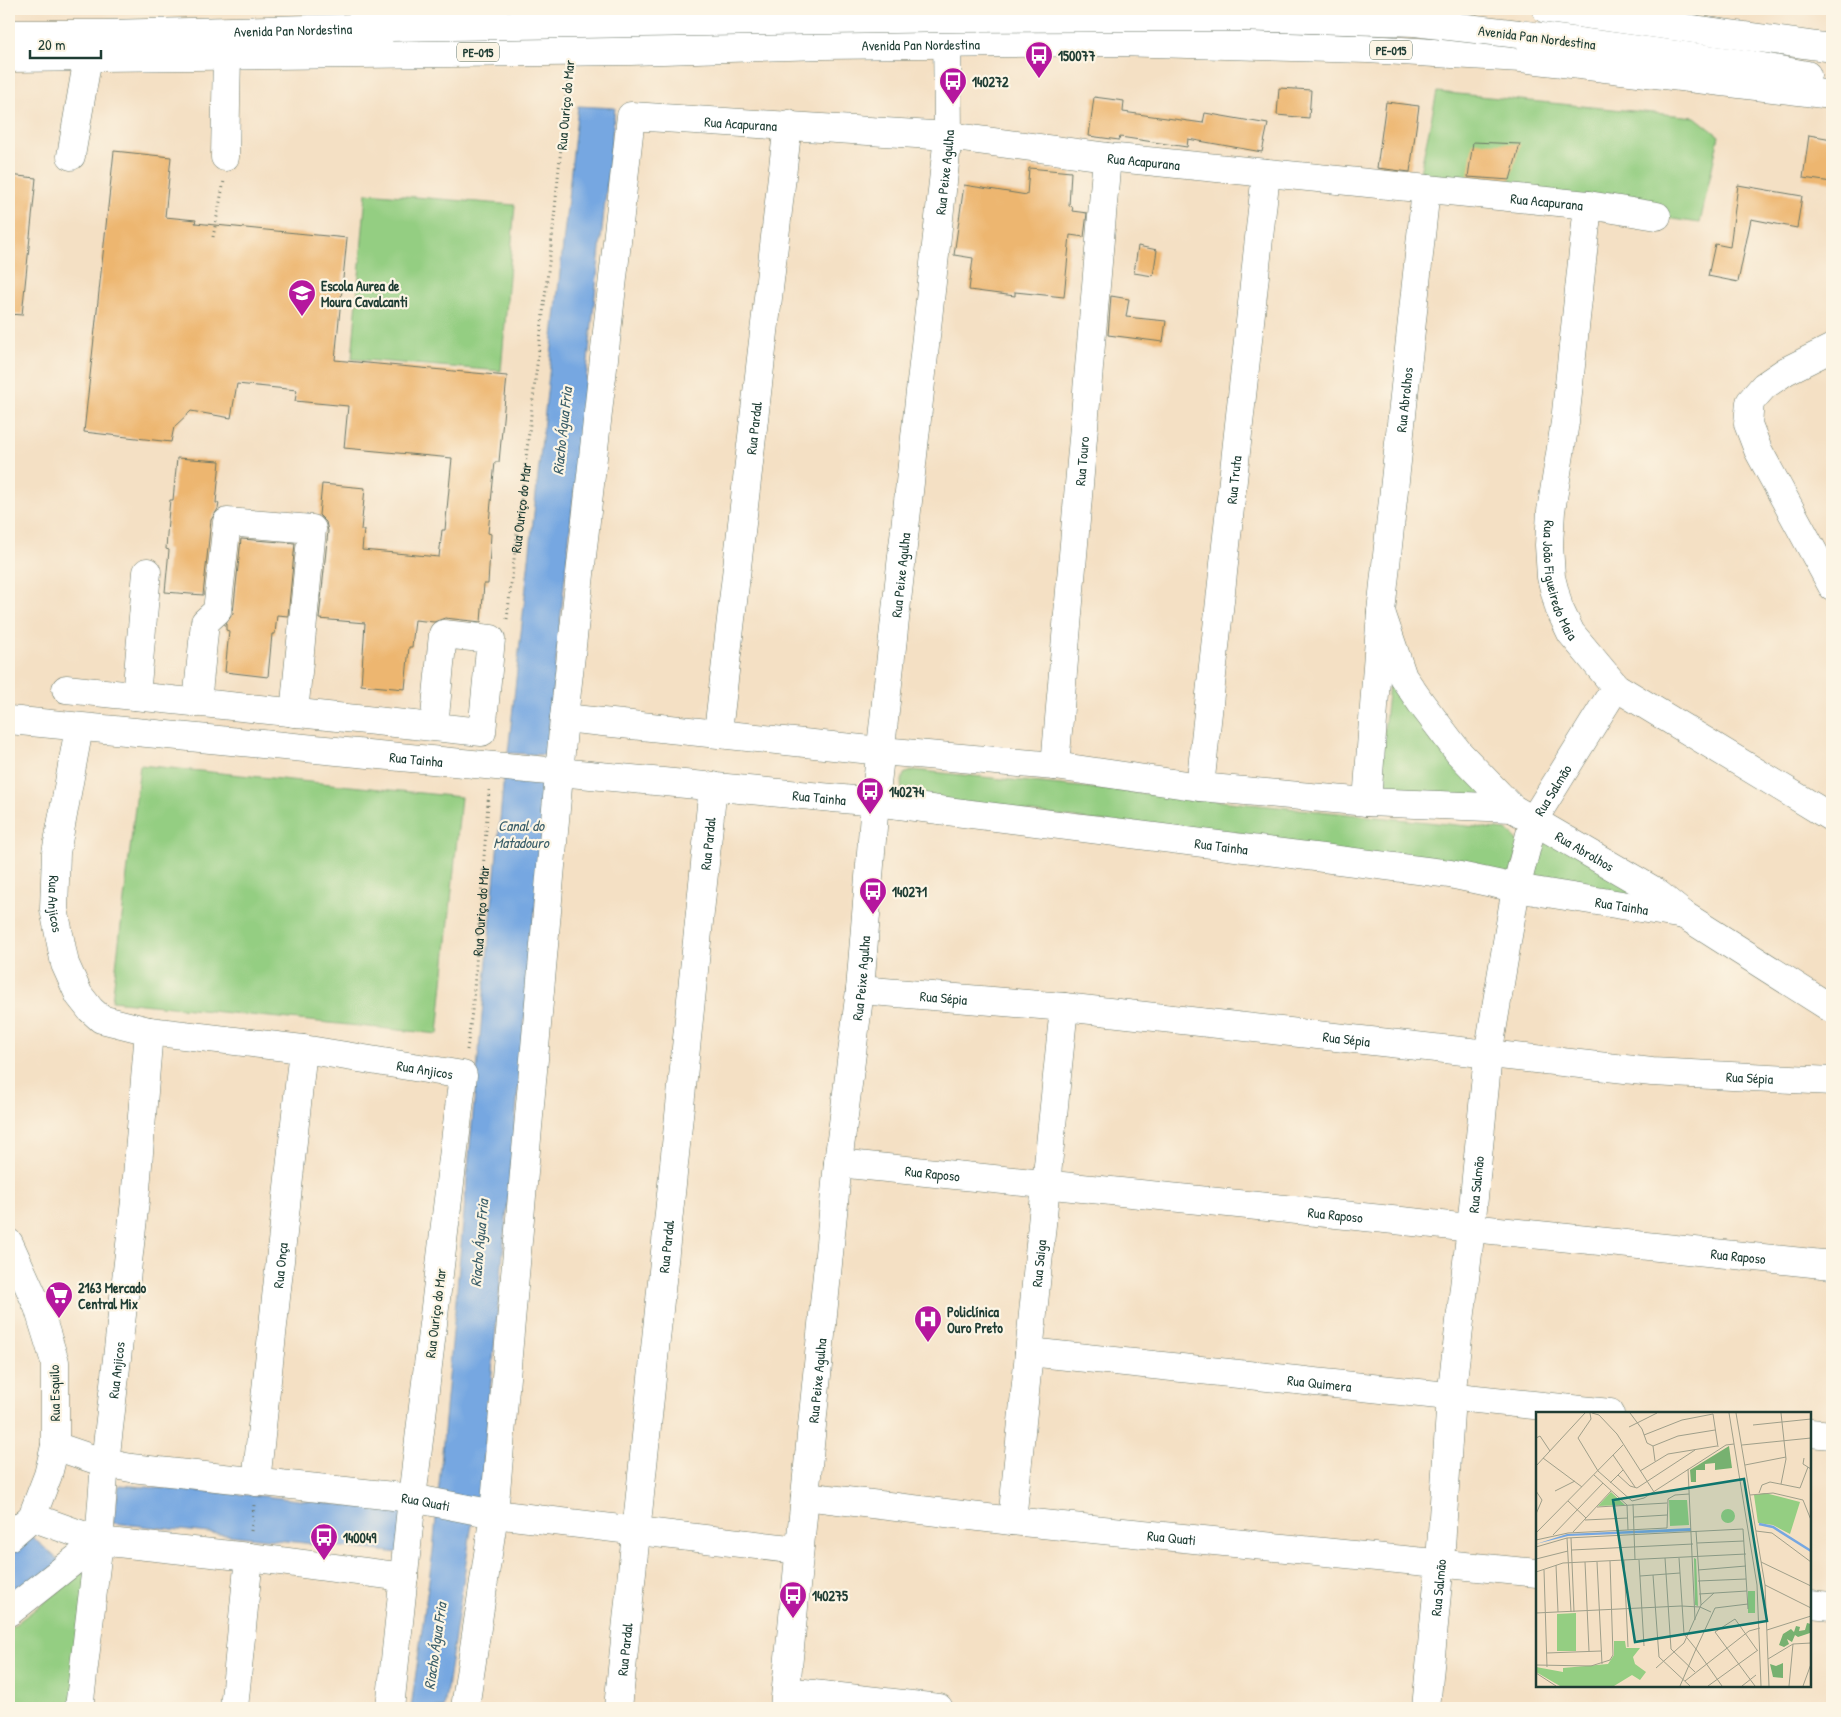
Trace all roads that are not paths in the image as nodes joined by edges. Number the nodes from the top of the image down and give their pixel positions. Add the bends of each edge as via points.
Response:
1 (837, 9) edge
2 (946, 9) edge
3 (1546, 9) edge
4 (9, 34) edge
5 (947, 45) junction
6 (814, 47) junction
7 (1832, 48) edge
8 (227, 54) junction
9 (88, 57) junction
10 (9, 58) edge
11 (1832, 80) edge
12 (1832, 94) edge
13 (788, 124) junction
14 (948, 136) junction
15 (71, 156) dead end
16 (225, 157) road end
17 (1107, 157) junction
18 (1266, 173) junction
19 (1426, 189) junction
20 (1588, 205) junction
21 (1657, 216) dead end
22 (1832, 348) edge
23 (147, 572) dead end
24 (1832, 586) edge
25 (1381, 612) junction
26 (1616, 687) junction
27 (66, 689) dead end
28 (136, 696) junction
29 (197, 703) junction
30 (294, 713) junction
31 (321, 716) junction
32 (564, 718) junction
33 (9, 720) edge
34 (434, 727) dead end
35 (78, 728) junction
36 (718, 732) junction
37 (318, 750) junction
38 (881, 751) junction
39 (1055, 766) junction
40 (555, 771) junction
41 (713, 786) junction
42 (1200, 788) junction
43 (874, 802) junction
44 (1367, 802) junction
45 (1522, 813) junction
46 (1832, 818) edge
47 (1516, 888) junction
48 (1684, 915) junction
49 (860, 990) junction
50 (1064, 1007) junction
51 (1832, 1009) edge
52 (149, 1031) junction
53 (303, 1049) junction
54 (1488, 1055) junction
55 (463, 1075) joint
56 (1832, 1081) edge
57 (838, 1163) junction
58 (1045, 1184) junction
59 (1471, 1228) junction
60 (9, 1243) edge
61 (1832, 1265) edge
62 (1029, 1352) junction
63 (1451, 1398) junction
64 (1599, 1412) edge
65 (1811, 1433) edge
66 (1832, 1435) edge
67 (56, 1446) junction
68 (105, 1463) junction
69 (255, 1492) junction
70 (805, 1496) junction
71 (415, 1500) junction
72 (488, 1512) junction
73 (32, 1517) junction
74 (1012, 1521) junction
75 (637, 1532) junction
76 (9, 1537) edge
77 (99, 1541) junction
78 (250, 1547) junction
79 (798, 1550) junction
80 (1440, 1562) junction
81 (406, 1566) junction
82 (1536, 1573) edge
83 (1811, 1604) edge
84 (1832, 1606) edge
85 (9, 1612) edge
86 (785, 1699) edge
87 (78, 1708) edge
88 (234, 1708) edge
89 (390, 1708) edge
90 (465, 1708) edge
91 (618, 1708) edge
92 (939, 1708) edge
93 (1426, 1708) edge

1 - 6 main road via 835,20
2 - 5 main road, Rua Peixe Agulha
3 - 7 main road
4 - 11 main road, Avenida Pan Nordestina / PE-015, bridge via 956,18 1233,17 1414,22 1752,65
5 - 6 main road, Avenida Pan Nordestina / PE-015
5 - 12 main road, Avenida Pan Nordestina / PE-015 via 1116,42 1367,49 1521,58
5 - 14 main road, Rua Peixe Agulha
6 - 8 main road, Avenida Pan Nordestina / PE-015
8 - 9 main road, Avenida Pan Nordestina / PE-015
8 - 16 main road
9 - 10 main road, Avenida Pan Nordestina / PE-015
9 - 15 main road
13 - 14 main road, Rua Acapurana
13 - 32 main road, Rua Acapurana via 631,116
13 - 36 main road, Rua Pardal
14 - 17 main road, Rua Acapurana
14 - 38 main road, Rua Peixe Agulha
17 - 18 main road, Rua Acapurana
17 - 39 main road, Rua Touro
18 - 19 main road, Rua Acapurana
18 - 42 main road, Rua Truta
19 - 20 main road, Rua Acapurana
19 - 25 main road, Rua Abrolhos
20 - 21 main road, Rua Acapurana
20 - 26 main road, Rua João Figueiredo Maia via 1565,422 1551,510 1550,561 1559,608 1570,632
22 - 24 main road via 1764,386 1750,402 1748,424 1758,450
23 - 28 main road
25 - 44 main road, Rua Abrolhos
25 - 45 main road, Rua Abrolhos via 1403,677 1412,690 1459,753
26 - 45 main road, Rua Salmão
26 - 46 main road, Rua João Figueiredo Maia
27 - 28 main road
28 - 29 main road
29 - 30 main road
29 - 30 main road via 205,622 217,611 227,522 312,529
30 - 31 main road
31 - 34 main road
31 - 37 main road
32 - 36 main road
32 - 40 main road
33 - 35 main road, Rua Tainha
35 - 37 main road, Rua Tainha
35 - 52 main road, Rua Anjicos via 56,853 54,909 65,964 79,995 101,1019
36 - 38 main road
37 - 40 main road, Rua Tainha
38 - 39 main road
38 - 43 main road, Rua Peixe Agulha
39 - 42 main road
40 - 41 main road, Rua Tainha
40 - 72 main road
41 - 43 main road, Rua Tainha
41 - 75 main road, Rua Pardal
42 - 44 main road
43 - 47 main road, Rua Tainha via 1450,874
43 - 49 main road, Rua Peixe Agulha
44 - 45 main road
45 - 47 main road, Rua Salmão
45 - 48 main road, Rua Abrolhos via 1653,890
47 - 48 main road, Rua Tainha
47 - 54 main road, Rua Salmão
48 - 51 main road, Rua Abrolhos
49 - 50 main road, Rua Sépia
49 - 57 main road, Rua Peixe Agulha
50 - 54 main road, Rua Sépia
50 - 58 main road, Rua Saiga
52 - 53 main road, Rua Anjicos
52 - 68 main road, Rua Anjicos via 135,1200
53 - 55 main road, Rua Anjicos
53 - 69 main road, Rua Onça
54 - 56 main road, Rua Sépia via 1652,1072
54 - 59 main road, Rua Salmão
55 - 71 main road, Rua Ouriço do Mar
57 - 58 main road, Rua Raposo
57 - 70 main road, Rua Peixe Agulha
58 - 59 main road, Rua Raposo
58 - 62 main road, Rua Saiga
59 - 61 main road, Rua Raposo
59 - 63 main road, Rua Salmão
60 - 67 main road, Rua Esquilo via 38,1307 55,1362
62 - 63 main road, Rua Quimera
62 - 74 main road, Rua Saiga
63 - 64 main road, Rua Quimera
63 - 80 main road, Rua Salmão
65 - 66 main road
67 - 68 main road, Rua Quati
67 - 73 main road, Rua Esquilo
68 - 69 main road, Rua Quati
68 - 77 main road, Rua Anjicos
69 - 71 main road, Rua Quati
70 - 74 main road, Rua Quati
70 - 79 main road, Rua Peixe Agulha
71 - 72 main road, Rua Quati
71 - 81 main road, Rua Ouriço do Mar
72 - 75 main road, Rua Quati
72 - 90 main road
73 - 76 main road, Rua Esquilo
73 - 77 main road
74 - 80 main road, Rua Quati
75 - 79 main road, Rua Quati
75 - 91 main road, Rua Pardal
77 - 78 main road
77 - 85 main road
77 - 87 main road, Rua Anjicos
78 - 81 main road
78 - 88 main road
79 - 86 main road, Rua Peixe Agulha
80 - 82 main road, Rua Quati
80 - 93 main road, Rua Salmão
81 - 89 main road, Rua Ouriço do Mar
83 - 84 main road
86 - 92 main road

